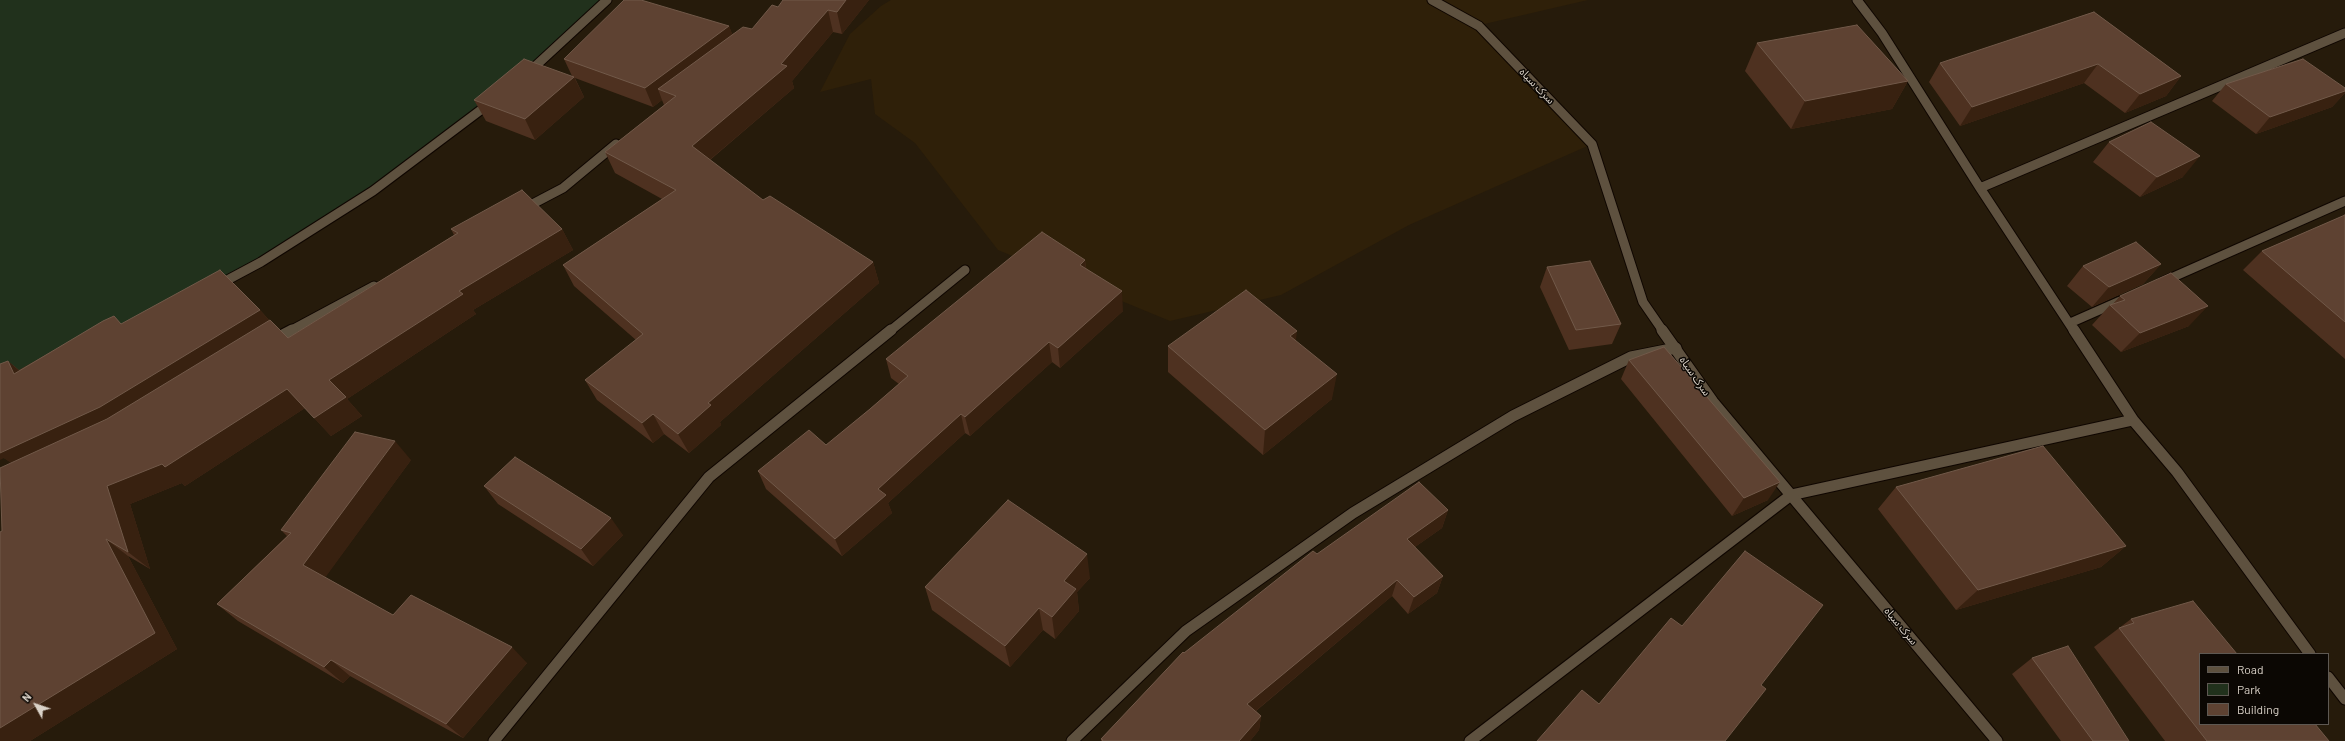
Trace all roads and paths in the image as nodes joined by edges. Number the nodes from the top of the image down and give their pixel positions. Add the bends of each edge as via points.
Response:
1 (608, 0) edge
2 (1432, 0) edge
3 (1857, 0) edge
4 (2345, 32) edge
5 (524, 77) edge
6 (499, 96) edge
7 (622, 139) edge
8 (1980, 188) junction
9 (2345, 201) edge
10 (513, 214) edge
11 (965, 270) dead end
12 (386, 280) edge
13 (2150, 288) edge
14 (207, 291) edge
15 (2128, 298) edge
16 (2070, 323) junction
17 (267, 344) edge
18 (1676, 348) junction
19 (2133, 420) junction
20 (1791, 494) junction
21 (2309, 653) edge
22 (2329, 678) edge
23 (2345, 699) edge
24 (1995, 740) edge
25 (494, 741) edge
26 (1072, 741) edge
27 (1470, 741) edge

1 - 5 street
2 - 18 street, سرک سیاه via 1479,26 1592,144 1643,302
3 - 8 street via 1882,33
4 - 8 street
6 - 14 street via 373,191 261,262
7 - 10 street via 563,188
8 - 16 street
9 - 13 street
11 - 25 street via 709,477
12 - 17 street via 294,327
15 - 16 street
16 - 19 street
18 - 20 street, سرک سیاه via 1713,402
18 - 26 street via 1631,357 1513,416 1353,513 1186,631
19 - 20 street
19 - 21 street via 2178,472
20 - 24 street, سرک سیاه
20 - 27 street
22 - 23 street

